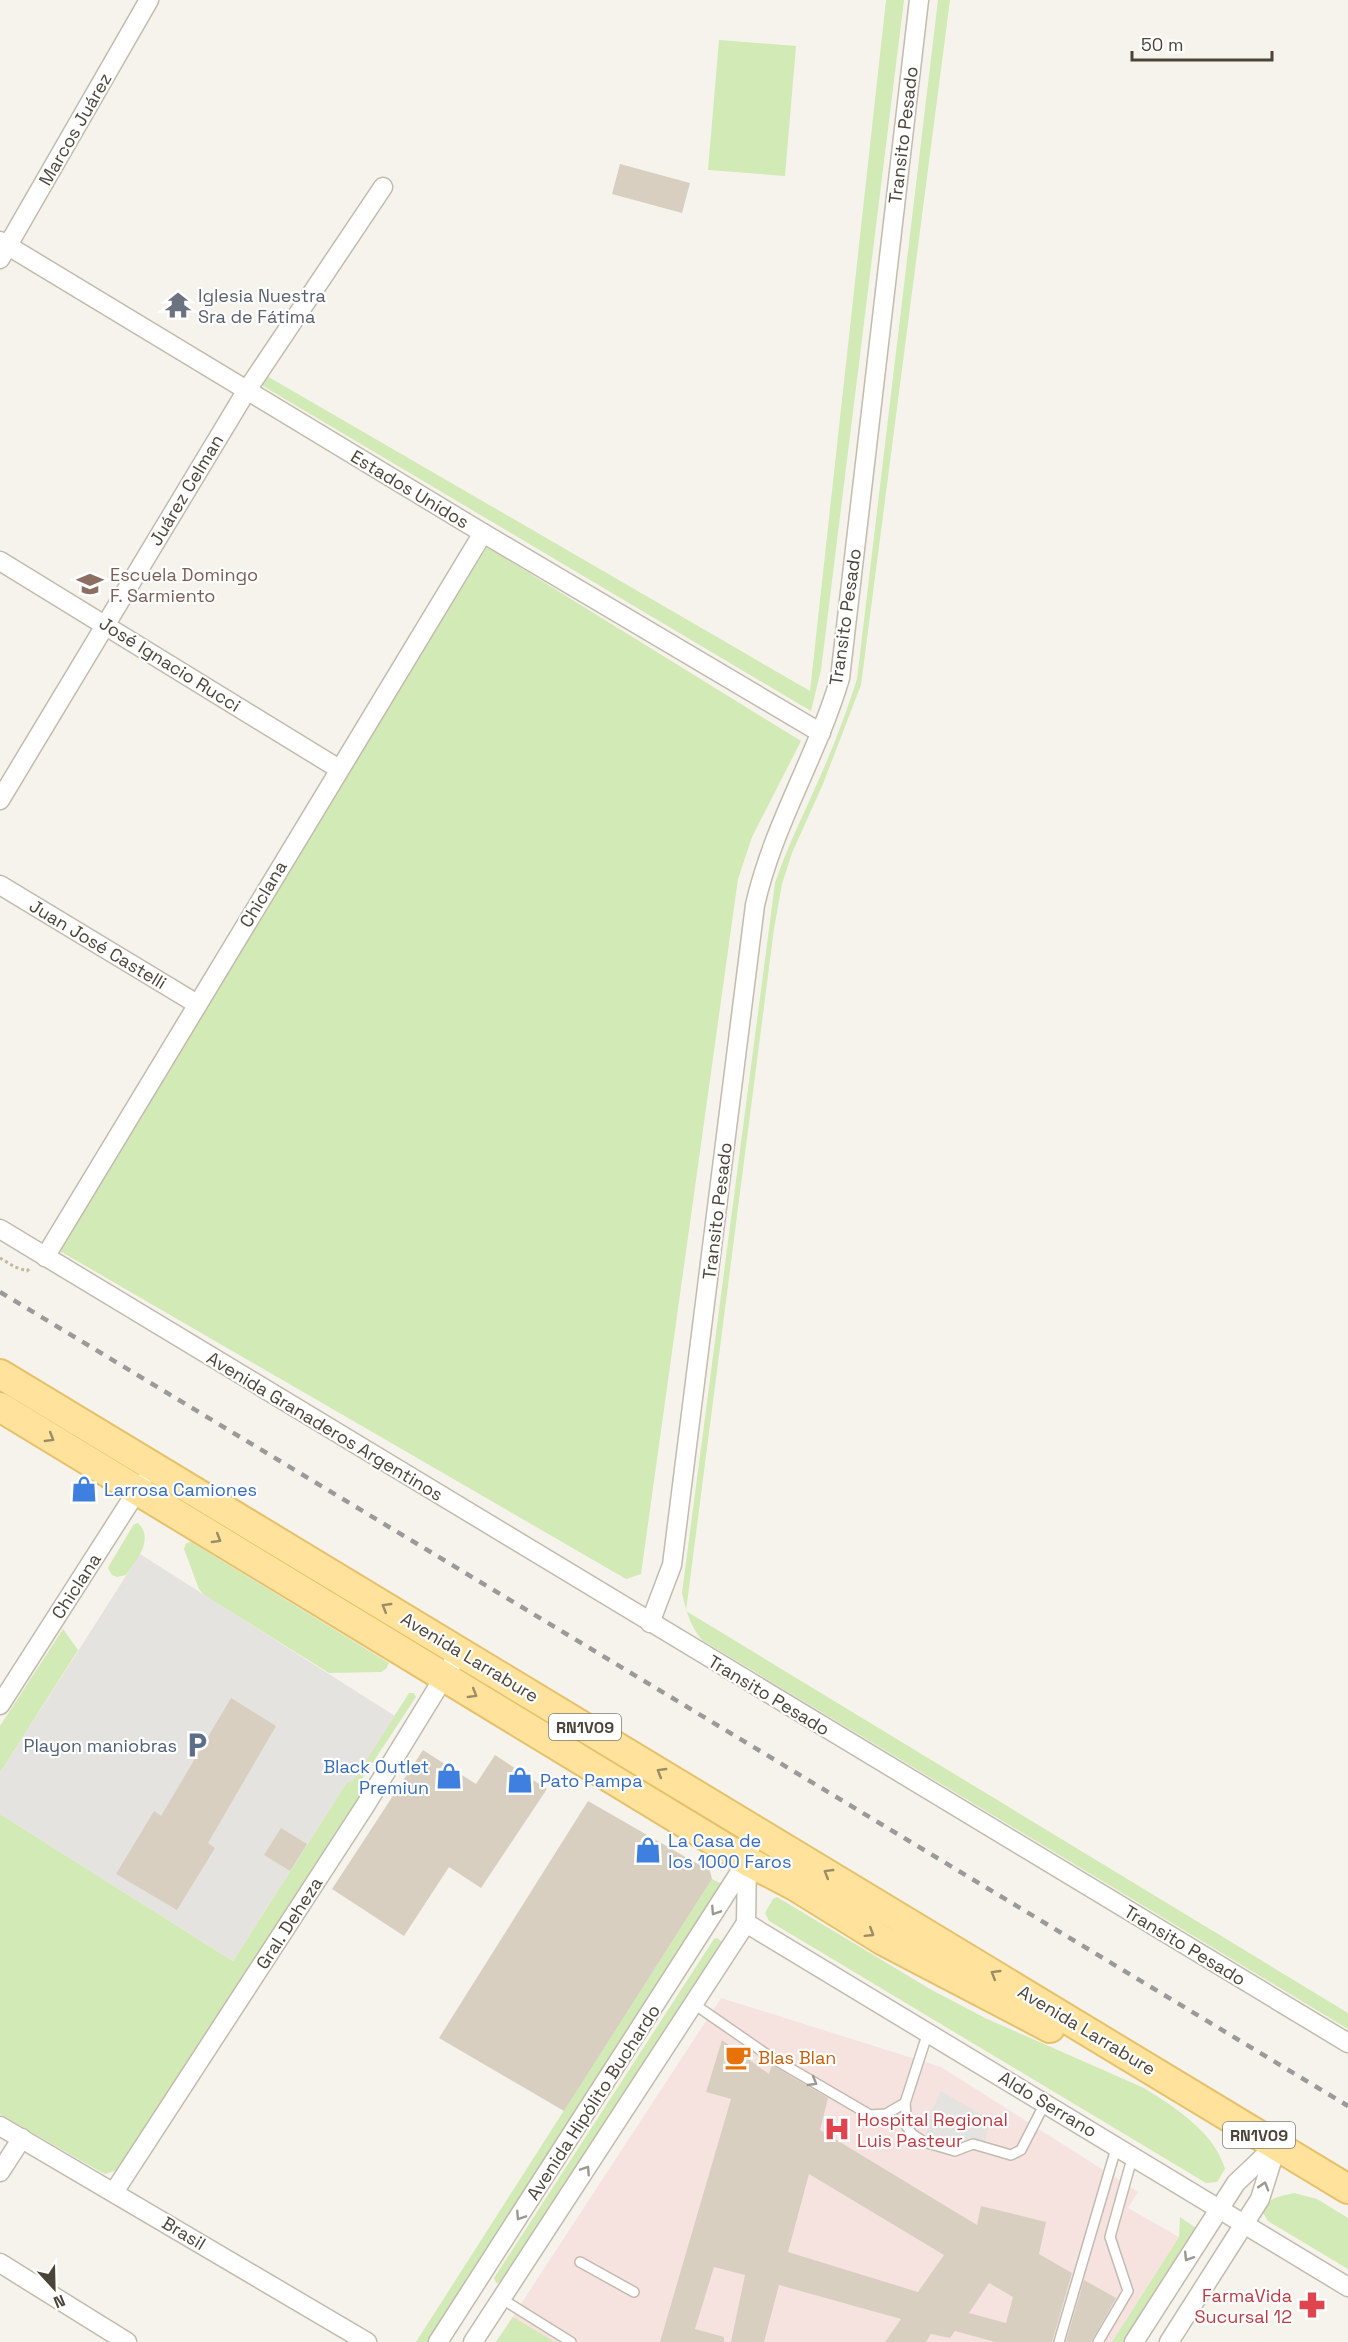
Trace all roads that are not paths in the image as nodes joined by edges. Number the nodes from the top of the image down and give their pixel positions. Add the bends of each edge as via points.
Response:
1 (149, 0) edge
2 (919, 0) edge
3 (383, 187) dead end
4 (3, 249) edge
5 (247, 390) junction
6 (483, 533) junction
7 (0, 561) edge
8 (105, 623) junction
9 (821, 733) junction
10 (339, 769) junction
11 (0, 800) edge
12 (0, 885) edge
13 (197, 1004) junction
14 (0, 1229) edge
15 (45, 1257) junction
16 (0, 1374) edge
17 (0, 1407) edge
18 (153, 1467) junction
19 (137, 1490) junction
20 (650, 1623) junction
21 (460, 1651) junction
22 (444, 1677) junction
23 (0, 1704) edge
24 (755, 1830) junction
25 (747, 1861) junction
26 (747, 1923) junction
27 (694, 2004) junction
28 (928, 2032) junction
29 (1348, 2043) edge
30 (1170, 2081) junction
31 (905, 2103) junction
32 (1045, 2103) junction
33 (0, 2126) edge
34 (22, 2138) junction
35 (1117, 2145) junction
36 (1276, 2145) junction
37 (1133, 2156) junction
38 (0, 2172) edge
39 (1348, 2188) edge
40 (114, 2192) junction
41 (1219, 2208) junction
42 (1244, 2223) junction
43 (580, 2262) dead end
44 (0, 2263) edge
45 (476, 2285) junction
46 (1348, 2287) edge
47 (634, 2292) dead end
48 (502, 2299) junction
49 (127, 2342) edge
50 (367, 2342) edge
51 (438, 2342) edge
52 (473, 2342) edge
53 (571, 2342) edge
54 (1059, 2342) edge
55 (1098, 2342) edge
56 (1134, 2342) edge
57 (1169, 2342) edge

1 - 4 street, Marcos Juárez
2 - 9 street, Transito Pesado via 840,678
3 - 5 street, Juárez Celman
4 - 5 street, Estados Unidos
5 - 6 street, Estados Unidos
5 - 8 street, Juárez Celman
6 - 9 street, Estados Unidos
6 - 10 street, Chiclana
7 - 8 street, José Ignacio Rucci
8 - 10 street, José Ignacio Rucci
8 - 11 street, Juárez Celman
9 - 20 street, Transito Pesado via 771,845 755,905 672,1565
10 - 13 street, Chiclana
12 - 13 street, Juan José Castelli
13 - 15 street, Chiclana
14 - 15 street, Avenida Granaderos Argentinos
15 - 20 street, Avenida Granaderos Argentinos
16 - 18 main road, Avenida Larrabure / RN1V09
17 -> 19 main road, Avenida Larrabure / RN1V09
18 - 19 street, Chiclana
21 -> 18 main road, Avenida Larrabure / RN1V09
19 -> 22 main road, Avenida Larrabure / RN1V09
19 - 23 street, Chiclana
20 - 29 street, Transito Pesado
21 - 22 street, Gral. Deheza
24 -> 21 main road, Avenida Larrabure / RN1V09
22 -> 25 main road, Avenida Larrabure / RN1V09
22 - 40 street, Gral. Deheza via 365,1806
24 - 25 street
30 -> 24 main road, Avenida Larrabure / RN1V09
25 - 26 street
25 -> 30 main road, Avenida Larrabure / RN1V09 via 882,1940 1035,2020 1105,2055
25 -> 45 street, Avenida Hipólito Buchardo
26 - 27 street, Avenida Hipólito Buchardo
26 - 28 street, Aldo Serrano
27 -> 31 lane via 769,2056 870,2115 886,2114
48 -> 27 street, Avenida Hipólito Buchardo
28 - 31 lane
28 - 32 street, Aldo Serrano
30 - 36 main road, RN1V09
31 - 32 lane via 907,2127 924,2142 955,2151 973,2144 1011,2155 1021,2150
32 - 35 street, Aldo Serrano
33 - 34 street, Brasil
34 - 38 street
34 - 40 street, Brasil
35 - 37 street, Aldo Serrano
35 - 54 lane
36 - 39 main road, RN1V09
36 - 41 street via 1236,2183
42 -> 36 street via 1260,2199
37 - 41 street, Aldo Serrano
37 - 55 lane via 1110,2237 1128,2291
40 - 50 street, Brasil
41 - 42 street, Aldo Serrano
41 -> 56 street
42 - 46 street, Aldo Serrano
42 - 57 street
43 - 47 lane
44 - 49 street
45 - 48 street
45 - 51 street, Avenida Hipólito Buchardo
48 - 52 street, Avenida Hipólito Buchardo
48 - 53 lane

